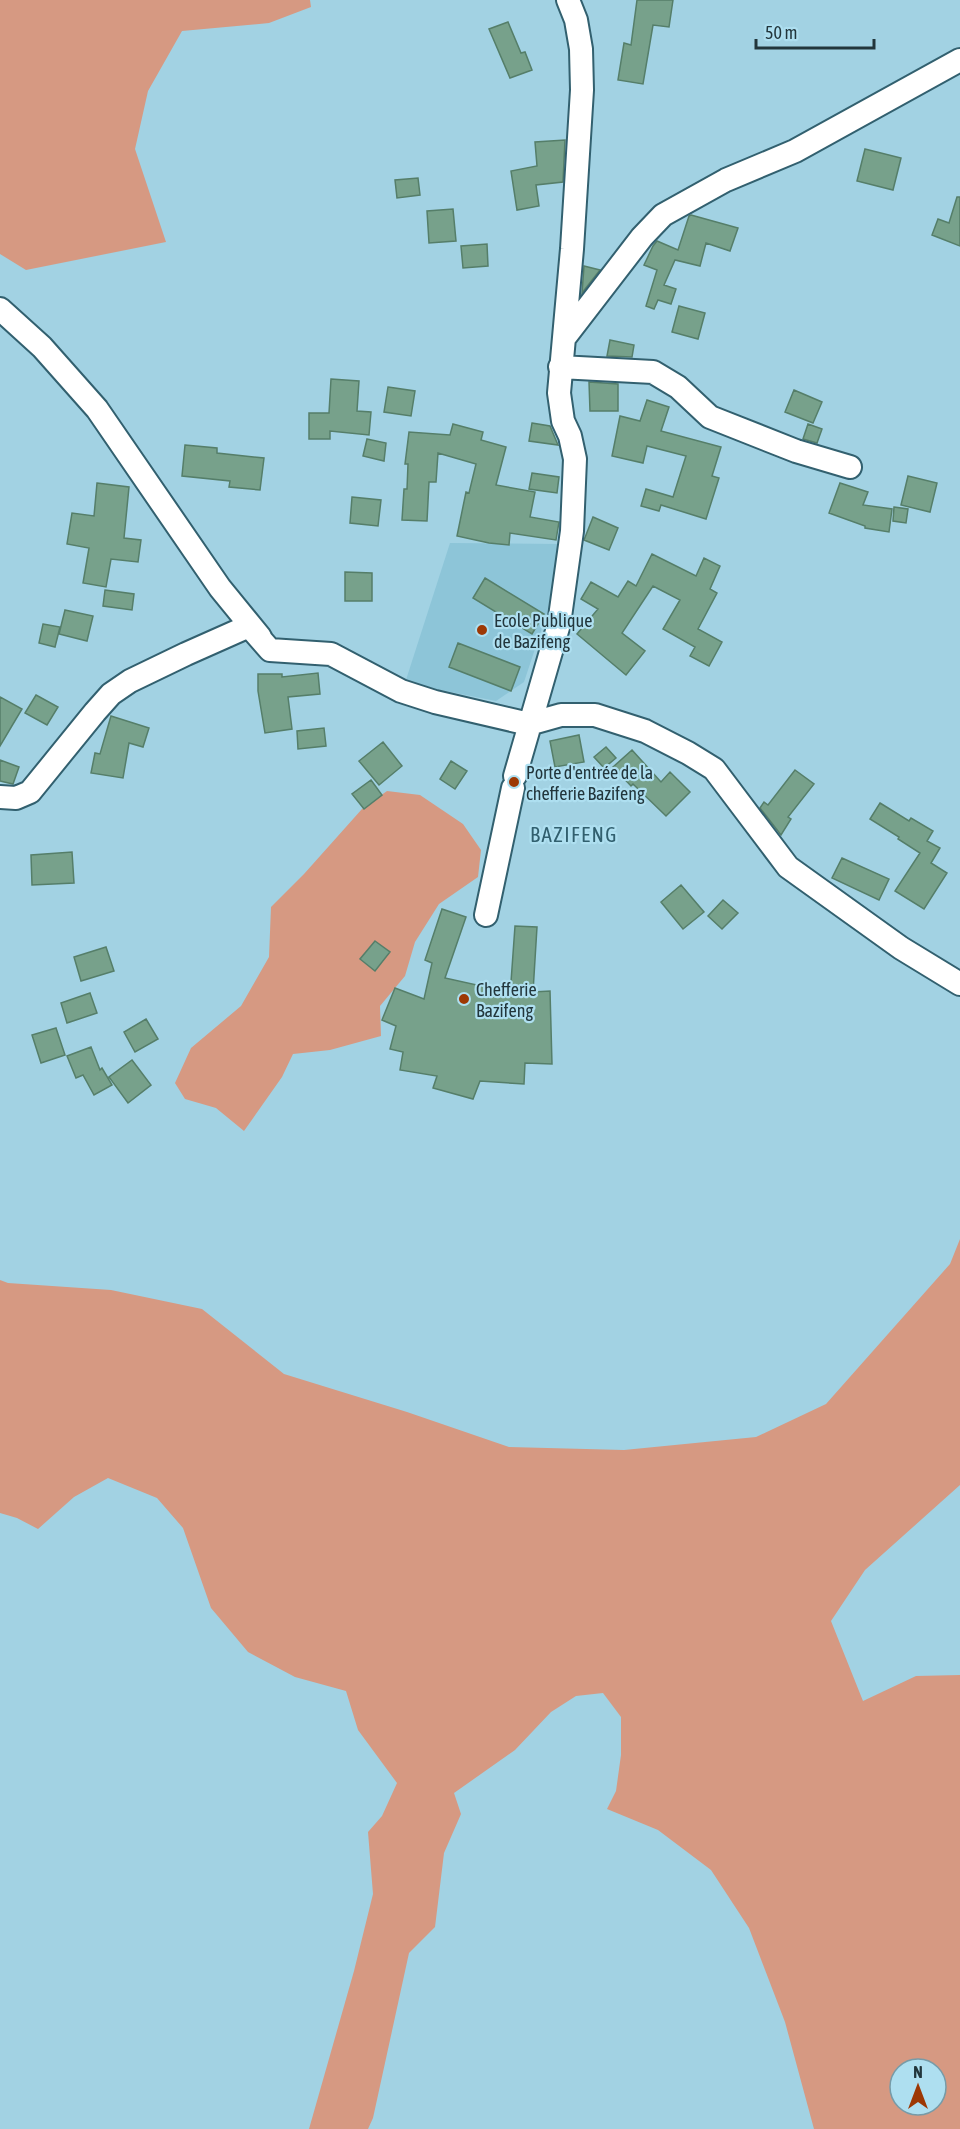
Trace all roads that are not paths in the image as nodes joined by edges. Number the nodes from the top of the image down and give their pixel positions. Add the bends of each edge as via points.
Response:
1 (568, 0) edge
2 (960, 60) edge
3 (0, 309) edge
4 (565, 337) junction
5 (560, 367) junction
6 (850, 467) dead end
7 (270, 650) junction
8 (529, 724) junction
9 (0, 797) edge
10 (486, 915) dead end
11 (960, 984) edge

1 - 4 street via 581,49 582,90
2 - 4 street via 795,151 726,180 663,215
3 - 7 street via 42,346 98,409 220,588
4 - 5 street
5 - 6 street via 653,372 678,387 710,417 796,451
5 - 8 street via 563,421 575,459 572,531 559,624
7 - 8 street via 331,654 401,692
7 - 9 street via 249,626 130,681 111,694 30,792 16,798
8 - 10 street
8 - 11 street via 561,715 596,715 645,731 688,753 714,770 788,867 900,948

